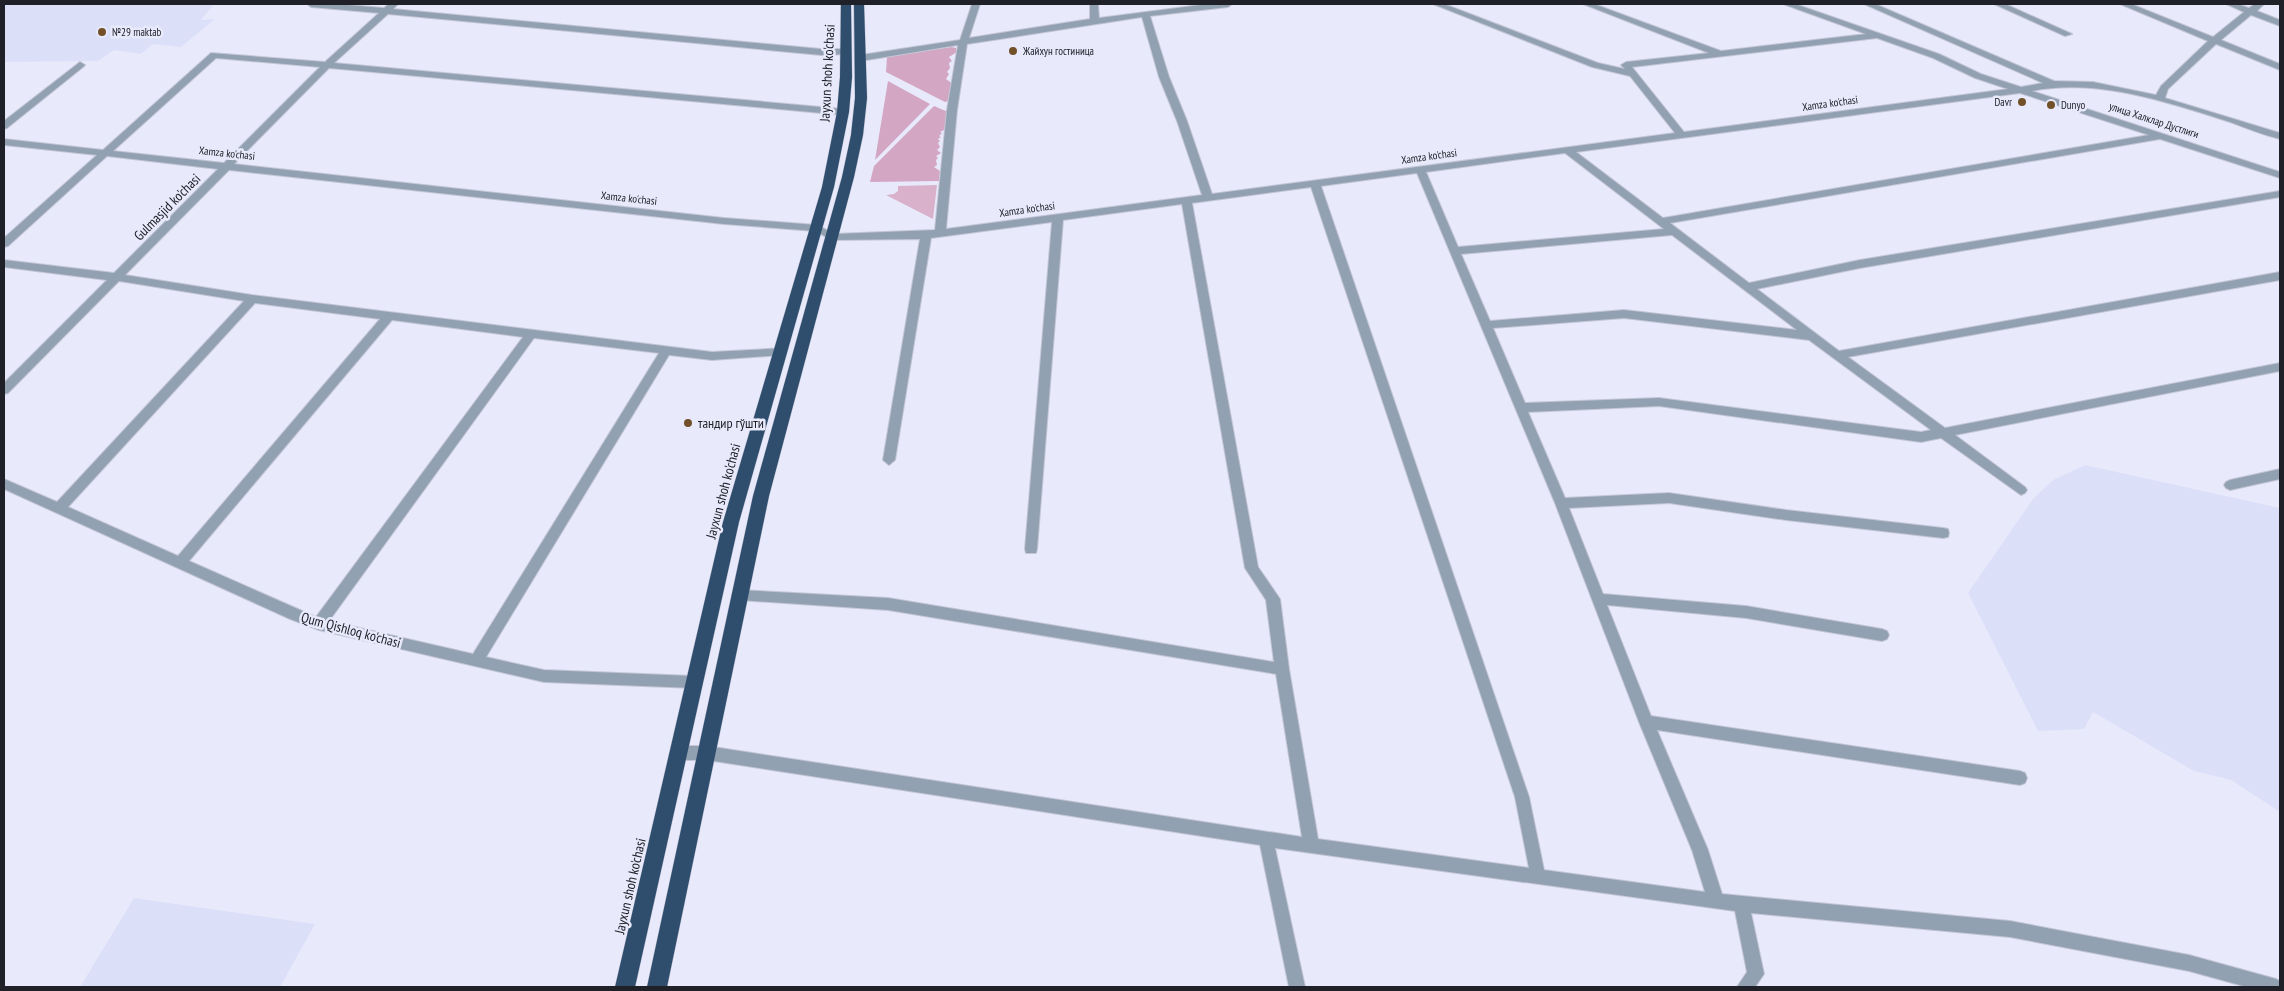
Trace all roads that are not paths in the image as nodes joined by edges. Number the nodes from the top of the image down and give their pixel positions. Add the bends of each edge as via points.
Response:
1 (311, 4) edge
2 (846, 4) edge
3 (859, 4) edge
4 (976, 4) edge
5 (1094, 4) edge
6 (1228, 4) edge
7 (1437, 4) edge
8 (1587, 4) edge
9 (1787, 4) edge
10 (1868, 4) edge
11 (1998, 4) edge
12 (2124, 4) edge
13 (2230, 4) edge
14 (2260, 4) edge
15 (391, 7) edge
16 (2250, 11) junction
17 (1145, 14) junction
18 (1095, 22) junction
19 (2280, 23) edge
20 (2068, 34) dead end
21 (1878, 36) junction
22 (2215, 40) junction
23 (963, 43) junction
24 (845, 52) junction
25 (1721, 54) junction
26 (861, 58) junction
27 (80, 65) dead end
28 (325, 67) junction
29 (2280, 67) edge
30 (1633, 74) junction
31 (2053, 84) junction
32 (2020, 90) junction
33 (2160, 98) junction
34 (843, 112) junction
35 (4, 126) edge
36 (1682, 135) junction
37 (2164, 136) junction
38 (2280, 136) edge
39 (4, 142) edge
40 (1567, 150) junction
41 (106, 154) junction
42 (228, 166) junction
43 (1420, 169) junction
44 (2276, 173) edge
45 (1315, 183) junction
46 (2280, 183) edge
47 (2280, 194) edge
48 (1208, 197) junction
49 (1186, 200) junction
50 (1058, 217) junction
51 (1663, 221) junction
52 (817, 228) junction
53 (1675, 231) junction
54 (940, 234) junction
55 (926, 235) junction
56 (832, 237) junction
57 (4, 244) edge
58 (1454, 251) junction
59 (4, 263) edge
60 (2280, 276) edge
61 (116, 278) junction
62 (1747, 287) junction
63 (252, 300) junction
64 (388, 317) junction
65 (1484, 324) junction
66 (531, 334) junction
67 (1812, 336) junction
68 (666, 351) junction
69 (781, 351) junction
70 (1837, 355) junction
71 (2280, 367) edge
72 (4, 390) edge
73 (1520, 408) junction
74 (1941, 433) junction
75 (889, 460) dead end
76 (2280, 474) edge
77 (4, 484) edge
78 (2230, 485) dead end
79 (2021, 490) dead end
80 (1561, 503) junction
81 (59, 508) junction
82 (1943, 533) dead end
83 (1031, 549) dead end
84 (180, 563) junction
85 (740, 595) junction
86 (1598, 599) junction
87 (319, 624) junction
88 (1882, 635) dead end
89 (477, 660) junction
90 (1282, 669) junction
91 (693, 682) junction
92 (1646, 722) junction
93 (677, 753) junction
94 (707, 753) junction
95 (2020, 778) dead end
96 (1266, 839) junction
97 (1311, 845) junction
98 (1538, 876) junction
99 (1716, 900) junction
100 (1741, 904) junction
101 (625, 987) edge
102 (657, 987) edge
103 (1297, 987) edge
104 (1745, 987) edge
105 (2276, 987) edge

1 - 15 street
2 - 24 highway, Jayxun shoh ko'chasi
3 - 26 highway
4 - 23 street
5 - 18 street
6 - 17 street
7 - 30 street via 1595,65
8 - 25 street
9 - 21 street, улица Халклар Дустлиги
10 - 31 street
11 - 20 street
12 - 22 street
13 - 16 street
14 - 16 street
15 - 24 street
15 - 28 street, Gulmasjid ko'chasi
16 - 19 street
16 - 22 street
17 - 18 street
17 - 48 street via 1164,77
18 - 23 street
21 - 25 street
21 - 32 street, улица Халклар Дустлиги
22 - 29 street
22 - 33 street via 2164,88
23 - 26 street
23 - 54 street via 952,110
24 - 34 highway, Jayxun shoh ko'chasi
25 - 30 street via 1626,65
26 - 56 highway via 857,135
27 - 35 street
28 - 34 street
28 - 41 street via 214,55
28 - 42 street, Gulmasjid ko'chasi
30 - 36 street
31 - 32 street, Xamza ko'chasi
31 - 33 street via 2092,85
32 - 36 street, Xamza ko'chasi
32 - 37 street, улица Халклар Дустлиги
33 - 38 street
34 - 52 highway, Jayxun shoh ko'chasi
36 - 40 street, Xamza ko'chasi
37 - 44 street, улица Халклар Дустлиги
37 - 51 street
39 - 41 street, Xamza ko'chasi
40 - 43 street, Xamza ko'chasi
40 - 51 street
41 - 42 street, Xamza ko'chasi
41 - 57 street
42 - 52 street, Xamza ko'chasi via 724,221
42 - 61 street, Gulmasjid ko'chasi
43 - 45 street, Xamza ko'chasi
43 - 58 street
44 - 46 street
45 - 48 street, Xamza ko'chasi
45 - 98 street via 1522,797
47 - 62 street via 1860,264
48 - 49 street, Xamza ko'chasi
49 - 50 street, Xamza ko'chasi
49 - 90 street via 1252,568 1273,599
50 - 54 street, Xamza ko'chasi
50 - 83 street
51 - 53 street
52 - 56 street, Xamza ko'chasi
52 - 69 highway, Jayxun shoh ko'chasi
53 - 58 street
53 - 62 street
54 - 55 street, Xamza ko'chasi
55 - 56 street, Xamza ko'chasi
55 - 75 street
56 - 85 highway via 761,496
58 - 65 street
59 - 61 street
60 - 70 street
61 - 63 street
61 - 72 street, Gulmasjid ko'chasi
62 - 67 street
63 - 64 street
63 - 81 street
64 - 66 street
64 - 84 street
65 - 67 street via 1624,314
65 - 73 street
66 - 68 street
66 - 87 street
67 - 70 street
68 - 69 street via 712,356
68 - 89 street
69 - 91 highway, Jayxun shoh ko'chasi via 731,522
70 - 74 street
71 - 74 street
73 - 74 street via 1659,402 1921,437
73 - 80 street
74 - 79 street
76 - 78 street
77 - 81 street, Qum Qishloq ko'chasi
80 - 82 street via 1668,498
80 - 86 street
81 - 84 street, Qum Qishloq ko'chasi
84 - 87 street, Qum Qishloq ko'chasi
85 - 90 street via 888,604
85 - 94 highway
86 - 88 street via 1746,612
86 - 92 street
87 - 89 street, Qum Qishloq ko'chasi
89 - 91 street, Qum Qishloq ko'chasi via 544,676
90 - 97 street
91 - 93 highway, Jayxun shoh ko'chasi
92 - 95 street
92 - 99 street via 1700,850
93 - 94 street
93 - 101 highway, Jayxun shoh ko'chasi
94 - 96 street
94 - 102 highway
96 - 97 street
96 - 103 street
97 - 98 street
98 - 99 street
99 - 100 street
100 - 104 street via 1756,974
100 - 105 street via 2010,929 2188,963

